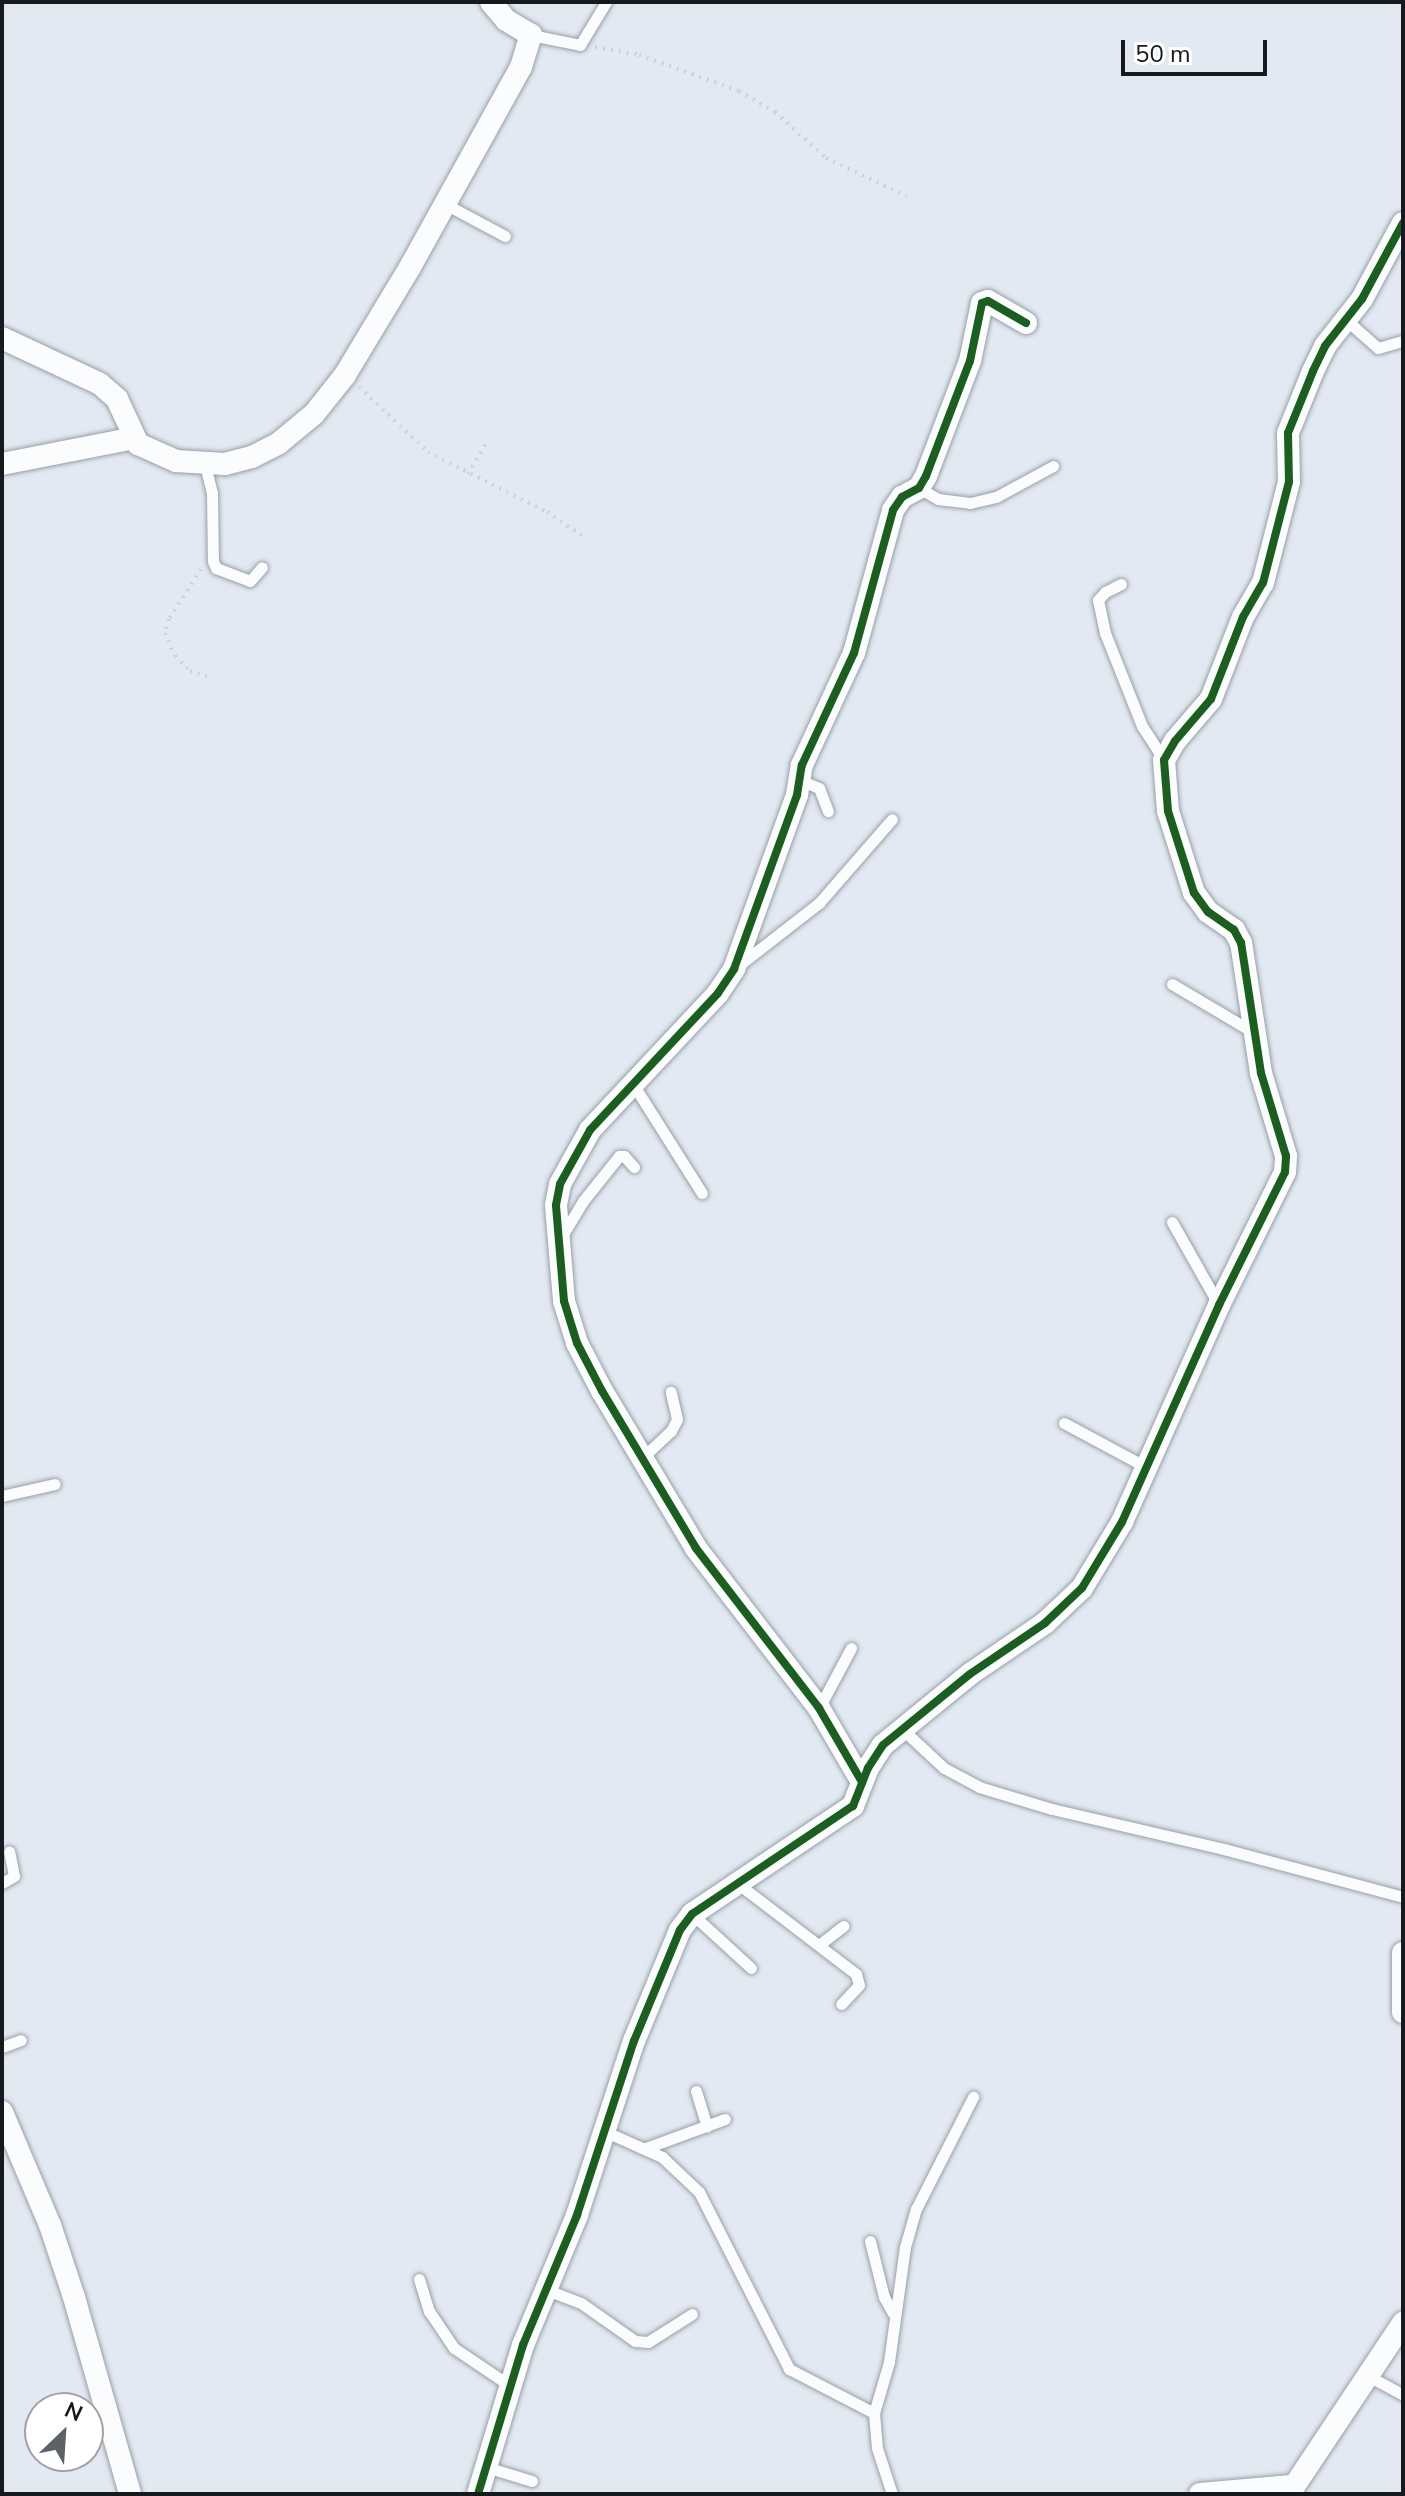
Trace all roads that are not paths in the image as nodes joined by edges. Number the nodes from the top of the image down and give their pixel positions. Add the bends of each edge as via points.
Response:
1 (491, 2) edge
2 (606, 2) edge
3 (531, 35) junction
4 (445, 204) junction
5 (1403, 223) edge
6 (505, 236) dead end
7 (1345, 319) junction
8 (1026, 323) dead end
9 (2, 338) edge
10 (1403, 341) edge
11 (134, 438) junction
12 (2, 464) edge
13 (205, 465) junction
14 (1053, 466) dead end
15 (919, 488) junction
16 (262, 567) dead end
17 (1121, 584) dead end
18 (1164, 760) junction
19 (800, 780) junction
20 (828, 811) dead end
21 (892, 819) dead end
22 (734, 969) junction
23 (1172, 984) dead end
24 (1253, 1032) junction
25 (633, 1084) junction
26 (634, 1167) dead end
27 (702, 1193) dead end
28 (1172, 1222) dead end
29 (558, 1242) junction
30 (1219, 1305) junction
31 (671, 1392) dead end
32 (1064, 1423) dead end
33 (643, 1457) junction
34 (1146, 1467) junction
35 (55, 1484) dead end
36 (2, 1496) edge
37 (851, 1648) dead end
38 (819, 1708) junction
39 (901, 1728) junction
40 (862, 1782) junction
41 (9, 1851) dead end
42 (2, 1883) edge
43 (736, 1883) junction
44 (1403, 1897) edge
45 (692, 1914) junction
46 (843, 1926) dead end
47 (819, 1945) junction
48 (1403, 1953) edge
49 (751, 1968) dead end
50 (841, 2004) dead end
51 (1403, 2012) edge
52 (21, 2040) dead end
53 (2, 2047) edge
54 (696, 2091) dead end
55 (973, 2097) dead end
56 (2, 2112) edge
57 (725, 2119) dead end
58 (707, 2126) junction
59 (603, 2131) junction
60 (646, 2148) junction
61 (870, 2241) dead end
62 (419, 2279) dead end
63 (547, 2290) junction
64 (893, 2313) junction
65 (692, 2314) dead end
66 (1403, 2323) edge
67 (1368, 2376) junction
68 (509, 2385) junction
69 (1403, 2395) edge
70 (874, 2413) junction
71 (486, 2467) junction
72 (532, 2481) dead end
73 (1290, 2490) edge
74 (130, 2494) edge
75 (478, 2494) edge
76 (892, 2494) edge
77 (1200, 2494) edge

1 - 3 street via 506,20
2 - 3 lane via 580,45
3 - 4 street via 512,88
4 - 6 lane
4 - 13 street via 345,375 314,414 252,457
5 - 7 street via 1362,299
7 - 10 lane via 1378,348
7 - 18 street via 1325,346 1288,433 1289,482 1263,583 1243,617 1211,699
8 - 15 street via 988,301 982,303 970,361
9 - 11 street via 108,390
11 - 12 street
11 - 13 street via 176,461
13 - 16 lane via 216,568 250,581
14 - 15 lane via 996,497 970,503 938,499
15 - 19 street via 895,504 854,653 809,747
17 - 18 lane via 1098,600 1105,633 1142,726
18 - 24 street via 1168,811 1194,893 1241,943
19 - 20 lane via 819,788
19 - 22 street
21 - 22 lane via 819,903
22 - 25 street
23 - 24 lane
24 - 30 street via 1287,1165
25 - 27 lane
25 - 29 street via 585,1138 560,1184
26 - 29 lane via 619,1156
28 - 30 lane
29 - 33 street via 564,1301 577,1343
30 - 34 street
31 - 33 lane via 677,1419
32 - 34 lane
33 - 38 street via 696,1548
34 - 39 street via 1109,1547 1082,1588 1045,1623
35 - 36 lane
37 - 38 lane
38 - 40 street
39 - 40 street via 874,1757
39 - 44 lane via 944,1768 979,1787
40 - 43 street via 853,1806
41 - 42 lane via 14,1876
43 - 45 street
43 - 47 lane
45 - 49 lane
45 - 59 street via 673,1943
46 - 47 lane
47 - 50 lane via 859,1978
48 - 51 street
52 - 53 lane
54 - 58 lane
55 - 64 lane via 916,2209
56 - 74 street via 50,2225
57 - 58 lane
58 - 60 lane
59 - 60 lane
59 - 63 street
60 - 70 lane via 680,2171 699,2192 789,2369
61 - 64 lane
62 - 68 lane via 429,2311 454,2348
63 - 65 lane via 581,2303 635,2341 648,2342
63 - 68 street
64 - 70 lane via 889,2362
66 - 67 street
67 - 69 lane
67 - 73 street
68 - 71 street
70 - 76 lane via 877,2448
71 - 72 lane
71 - 75 street
73 - 77 street

